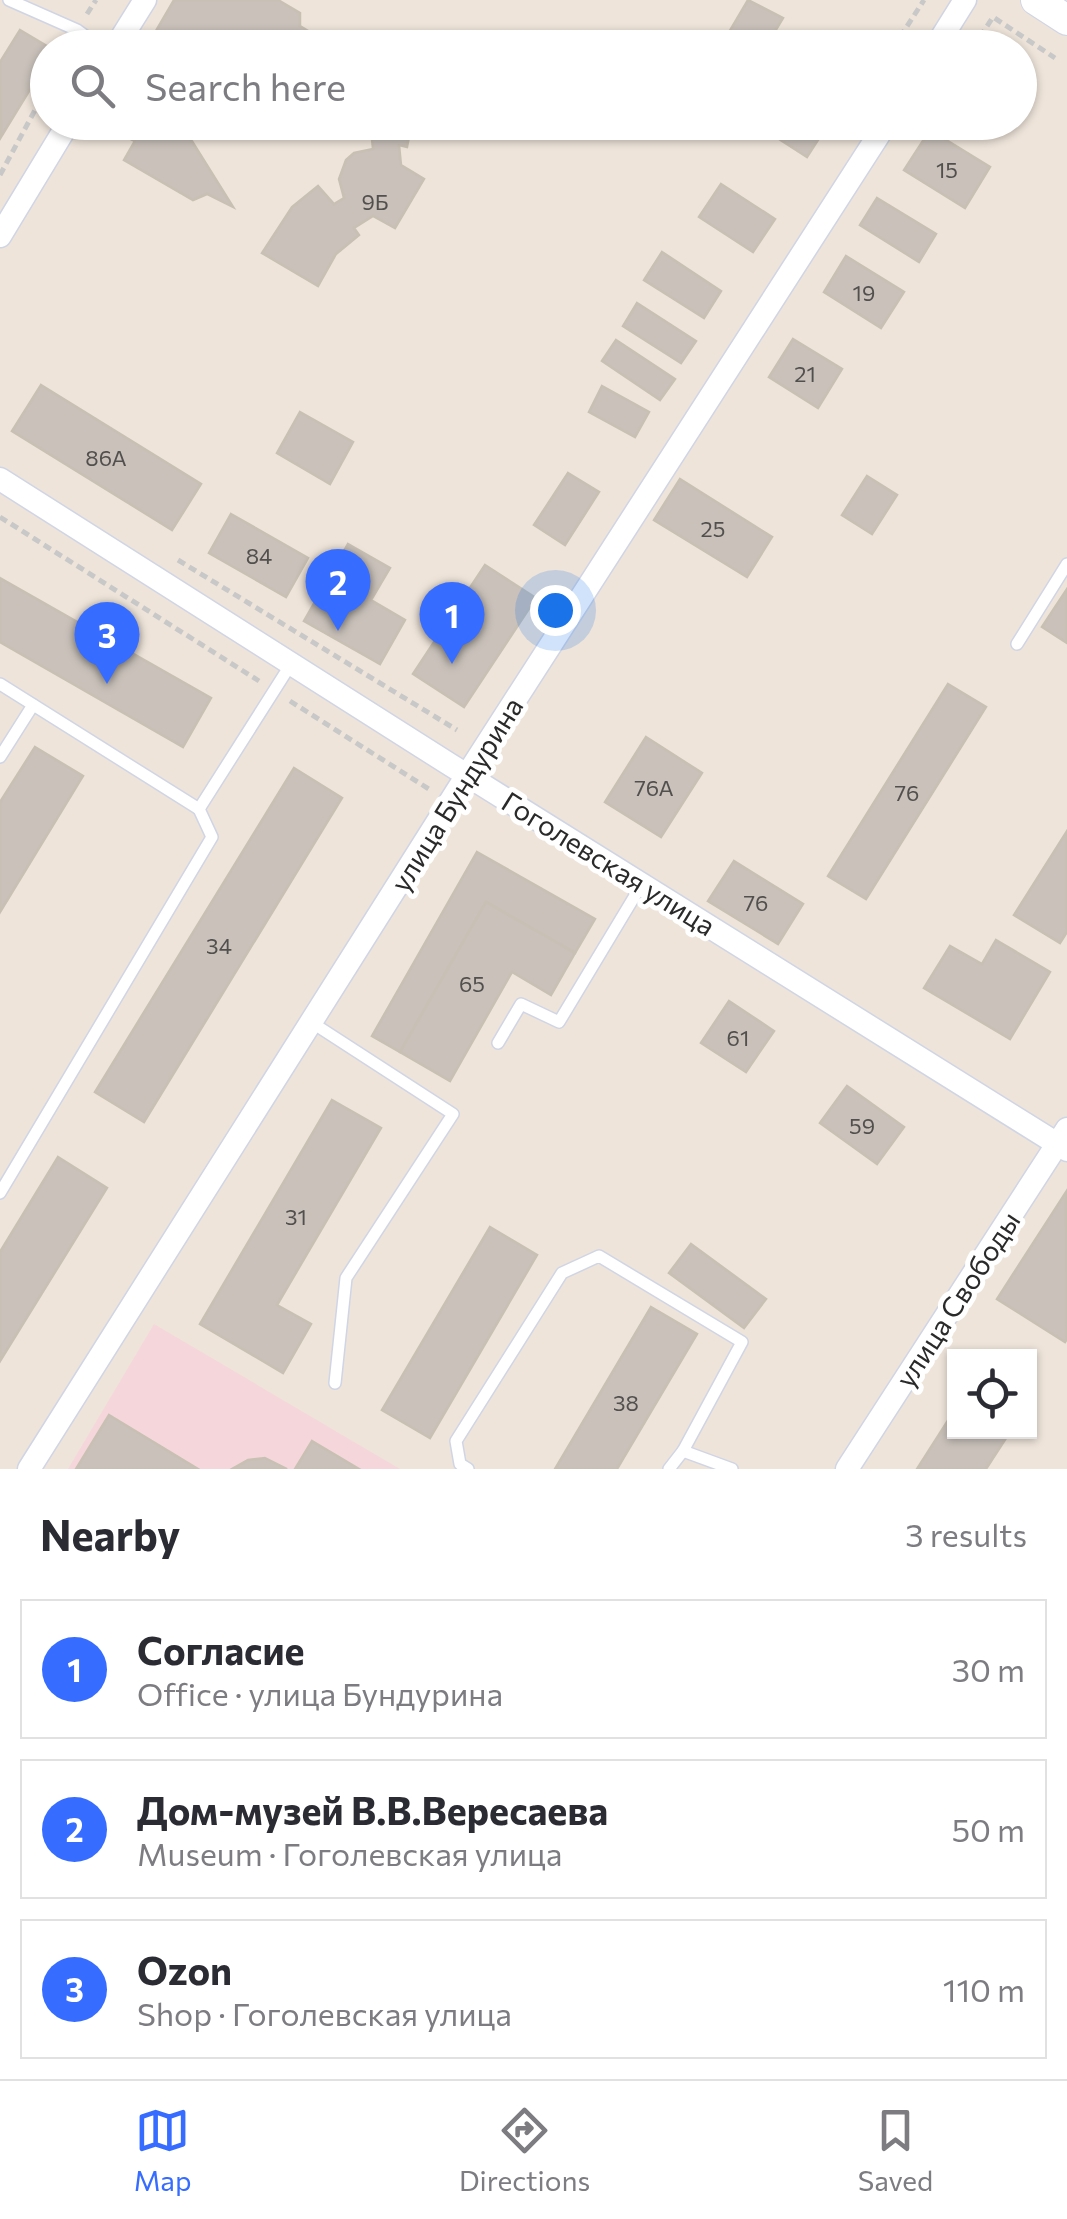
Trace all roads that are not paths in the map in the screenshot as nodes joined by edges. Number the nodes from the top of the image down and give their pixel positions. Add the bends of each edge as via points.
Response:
1 (9, 0) edge
2 (145, 0) edge
3 (966, 0) edge
4 (1036, 0) edge
5 (1067, 20) edge
6 (77, 30) edge
7 (128, 30) edge
8 (947, 30) edge
9 (59, 140) edge
10 (875, 140) edge
11 (0, 236) edge
12 (0, 479) edge
13 (1067, 564) edge
14 (1017, 644) dead end
15 (292, 664) junction
16 (0, 684) edge
17 (32, 705) junction
18 (0, 757) edge
19 (467, 776) junction
20 (199, 810) junction
21 (642, 884) junction
22 (311, 1022) junction
23 (498, 1043) dead end
24 (1064, 1141) edge
25 (0, 1193) edge
26 (335, 1383) dead end
27 (683, 1451) junction
28 (29, 1469) edge
29 (468, 1469) edge
30 (669, 1469) edge
31 (732, 1469) edge
32 (847, 1469) edge

1 - 6 lane
2 - 7 street
3 - 8 street
4 - 5 street
9 - 11 street
10 - 19 street, улица Бундурина
12 - 15 street, Гоголевская улица
13 - 14 lane
15 - 19 street, Гоголевская улица
15 - 20 lane
16 - 17 lane
17 - 18 lane
17 - 20 lane
19 - 21 street, Гоголевская улица
19 - 22 street, улица Бундурина
20 - 25 lane via 212,837
21 - 23 lane via 559,1022 522,1004
21 - 24 street, Гоголевская улица
22 - 26 lane via 453,1114 346,1278
22 - 28 street, улица Бундурина
24 - 32 street, улица Свободы
27 - 29 lane via 742,1342 599,1256 562,1273 456,1441 460,1464
27 - 30 lane
27 - 31 lane

